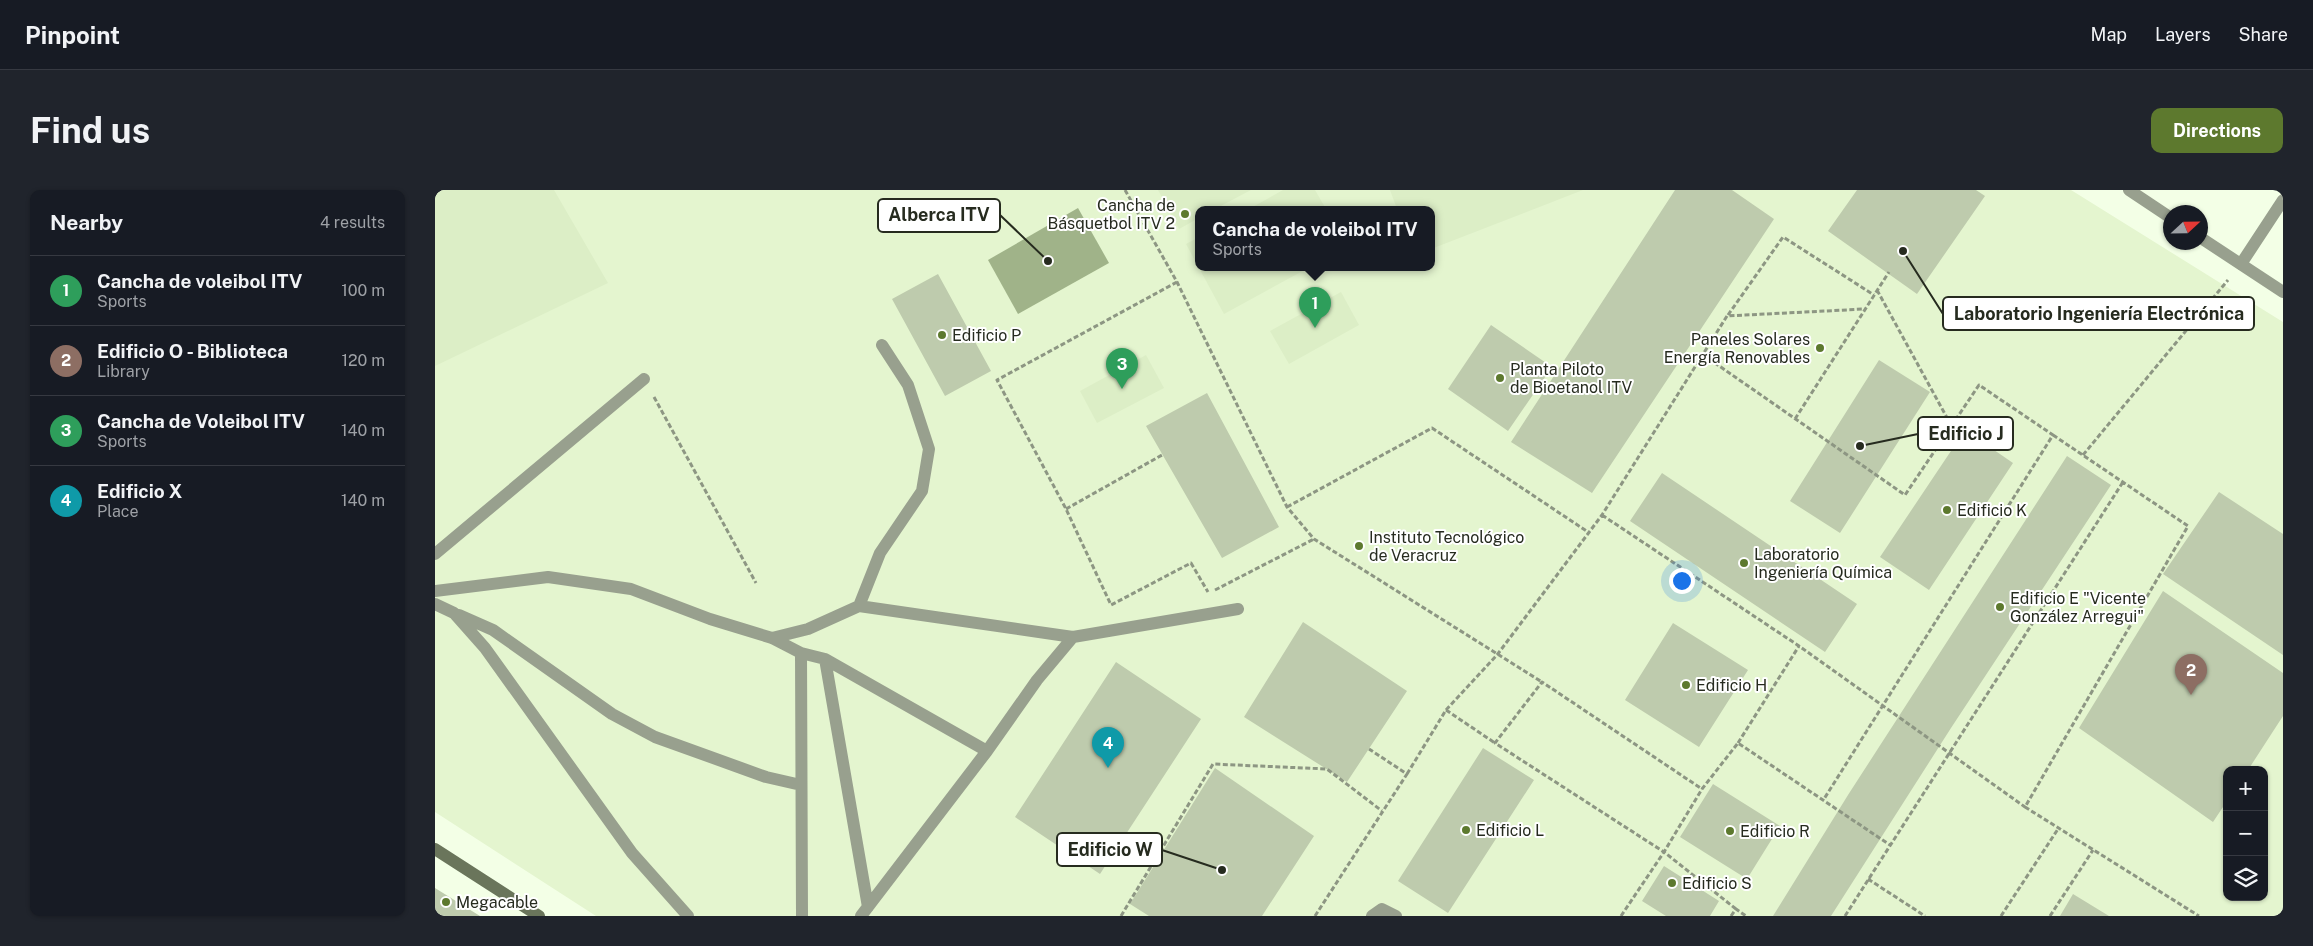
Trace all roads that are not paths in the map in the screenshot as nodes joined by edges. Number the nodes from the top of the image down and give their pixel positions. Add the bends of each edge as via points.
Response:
1 (2129, 190) edge
2 (2283, 200) edge
3 (2163, 213) edge
4 (2208, 243) edge
5 (2241, 264) junction
6 (2283, 292) edge
7 (881, 345) dead end
8 (644, 379) road end
9 (435, 554) edge
10 (435, 591) edge
11 (435, 604) edge
12 (859, 606) junction
13 (1237, 609) dead end
14 (454, 613) junction
15 (1073, 637) junction
16 (772, 638) junction
17 (801, 653) junction
18 (825, 659) junction
19 (987, 751) junction
20 (801, 785) junction
21 (435, 849) edge
22 (865, 911) edge
23 (539, 916) edge
24 (689, 916) edge
25 (802, 916) edge
26 (1371, 916) edge
27 (1395, 916) edge

1 - 3 street
2 - 5 street
4 - 5 street
5 - 6 street
7 - 12 street via 908,384 929,449 922,491 880,553
8 - 9 street
10 - 16 street via 548,577 631,589
11 - 14 street
12 - 15 street
12 - 16 street via 808,629
13 - 15 street
14 - 20 street via 493,630 612,714 655,737 766,777
14 - 24 street via 485,648 632,853
15 - 19 street via 1037,680
16 - 17 street
17 - 18 street
17 - 20 street
18 - 19 street
18 - 22 street
19 - 22 street
20 - 25 street
21 - 23 main road
26 - 27 street via 1382,909

